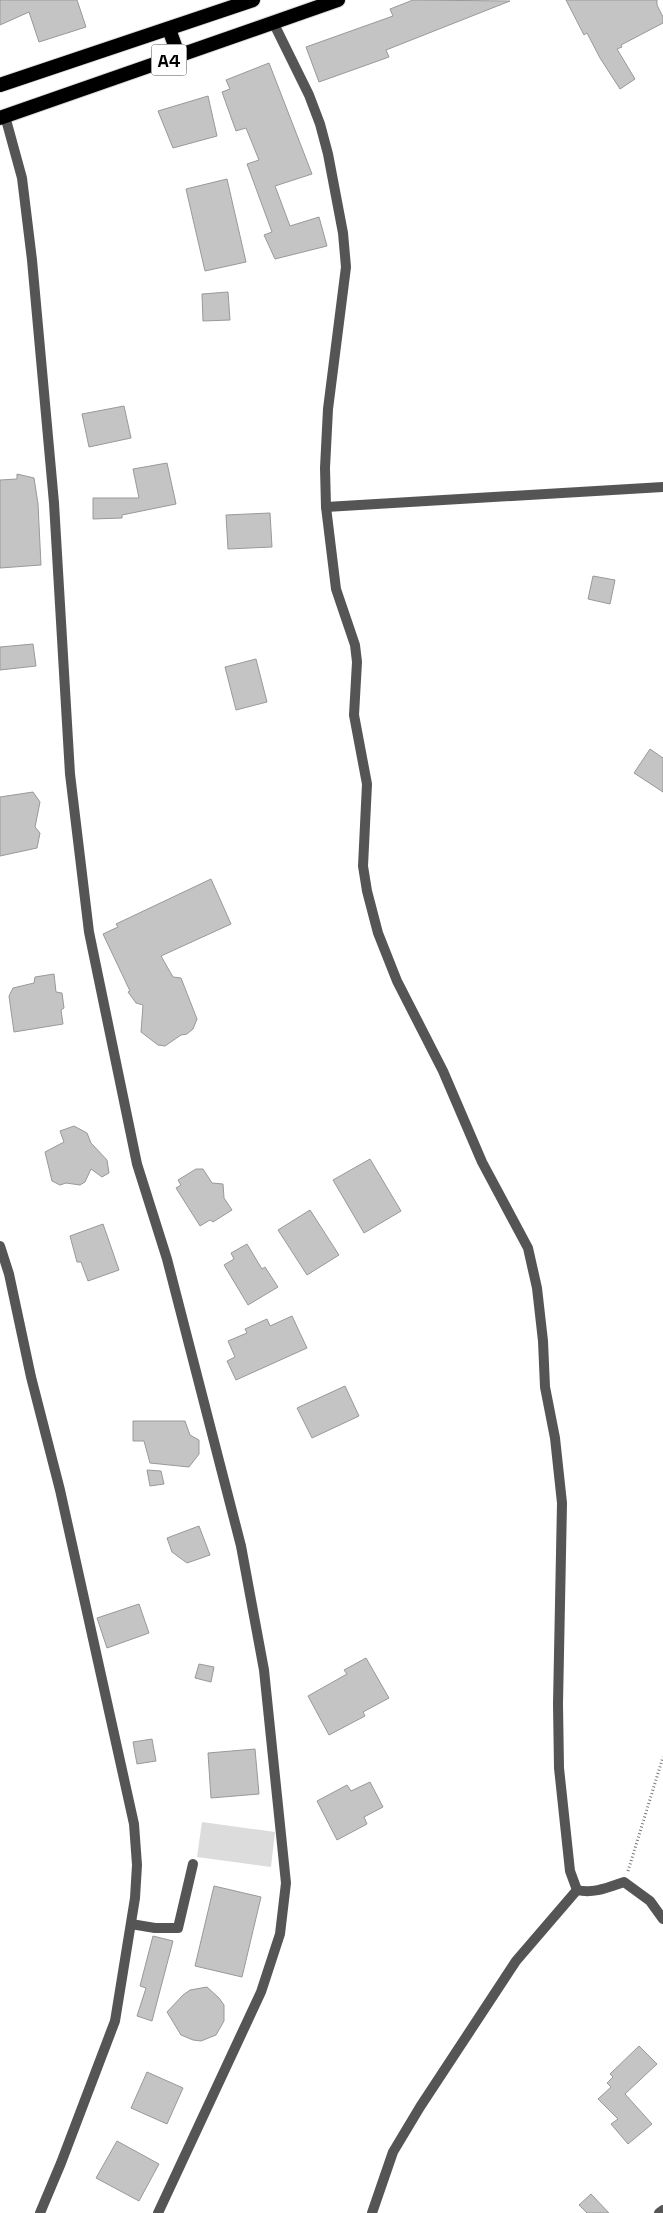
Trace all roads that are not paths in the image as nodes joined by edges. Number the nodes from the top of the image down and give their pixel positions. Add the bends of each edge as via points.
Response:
1 (253, 0) edge
2 (338, 0) edge
3 (274, 24) junction
4 (169, 28) junction
5 (179, 57) junction
6 (0, 85) edge
7 (3, 117) edge
8 (663, 487) edge
9 (326, 507) junction
10 (0, 1246) edge
11 (193, 1864) dead end
12 (577, 1890) junction
13 (663, 1919) edge
14 (131, 1924) junction
15 (663, 2210) edge
16 (40, 2213) edge
17 (158, 2213) edge
18 (372, 2213) edge
19 (659, 2213) edge

1 - 4 highway, A4
2 - 3 highway, A4
3 - 5 highway, A4
3 - 9 street via 320,124 343,232 346,267 328,409 324,468
4 - 5 highway
4 - 6 highway, A4
5 - 7 highway, A4
7 - 17 street via 22,178 32,260 54,503 70,774 89,932 137,1164 167,1260 241,1546 264,1670 286,1883 280,1934 261,1992
8 - 9 street
9 - 12 street via 336,589 355,645 357,662 354,715 367,784 363,866 372,914 397,980 443,1070 482,1162 528,1248 537,1288 545,1386 562,1503 559,1768 570,1871
10 - 14 street via 60,1490 134,1824 137,1865
11 - 14 street via 178,1928
12 - 13 street via 590,1892 624,1882 650,1901
12 - 18 street via 516,1961 392,2152
14 - 16 street via 115,2021
15 - 19 street

